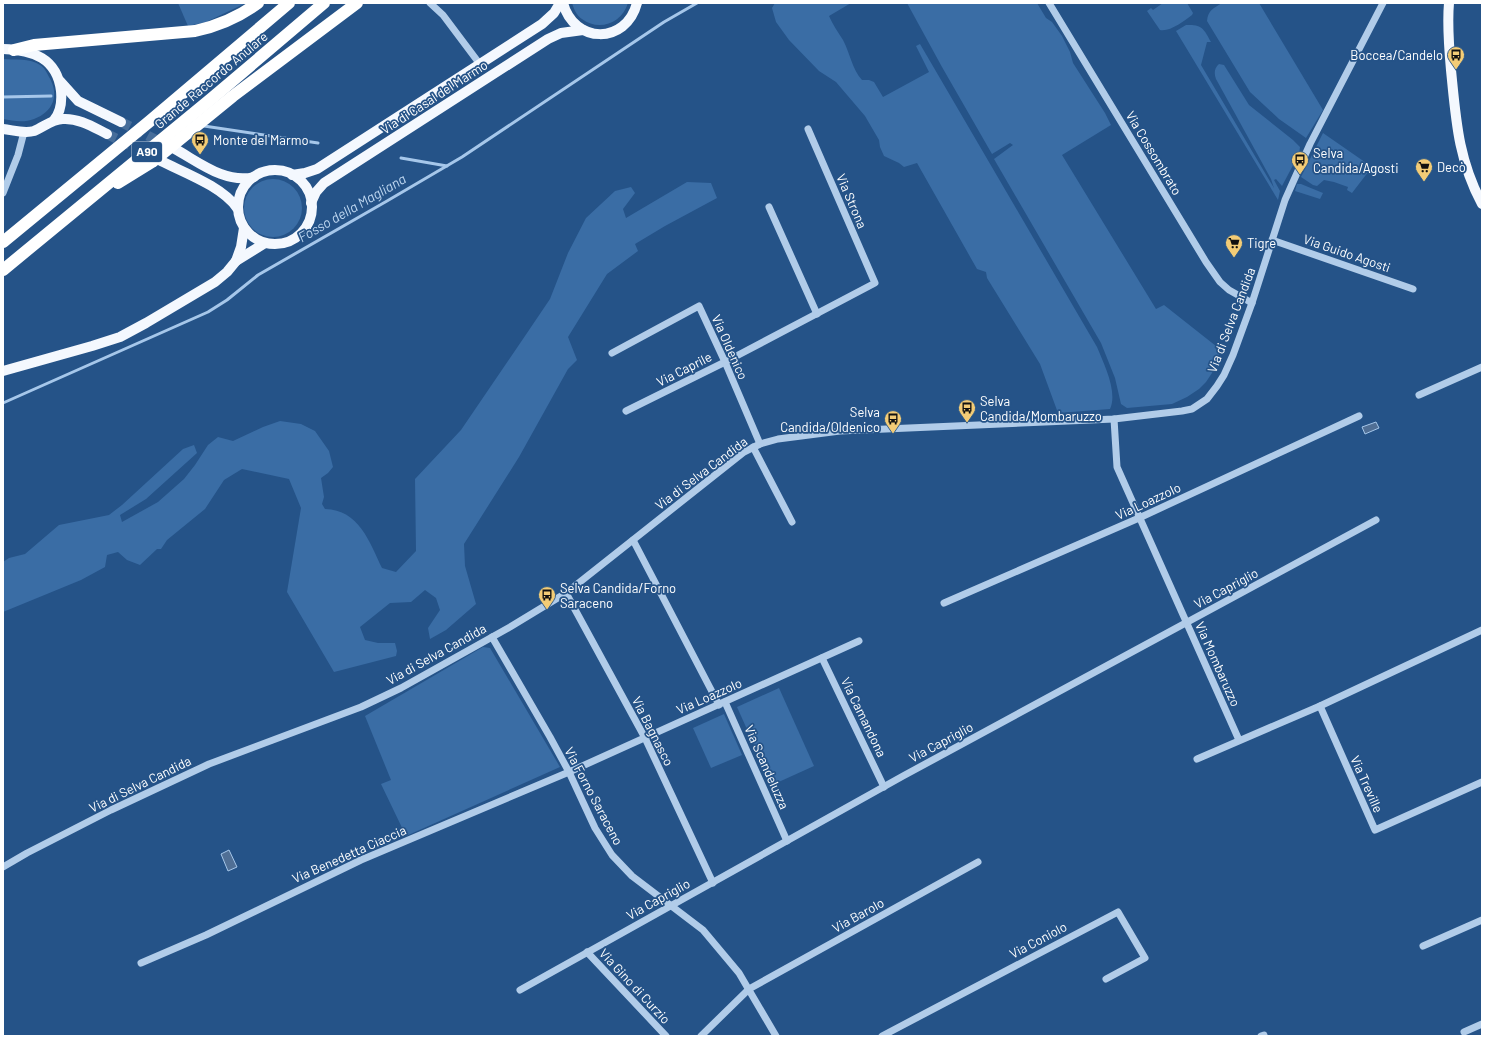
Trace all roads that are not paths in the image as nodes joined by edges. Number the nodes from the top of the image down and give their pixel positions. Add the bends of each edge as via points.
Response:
1 (258, 3) edge
2 (289, 3) edge
3 (324, 3) edge
4 (357, 3) edge
5 (430, 3) edge
6 (562, 3) edge
7 (637, 3) edge
8 (1049, 3) edge
9 (1383, 3) edge
10 (1449, 3) edge
11 (583, 30) junction
12 (9, 50) edge
13 (479, 63) junction
14 (59, 80) junction
15 (54, 120) junction
16 (121, 122) tunnel mouth
17 (3, 129) edge
18 (808, 129) dead end
19 (24, 132) junction
20 (107, 134) tunnel mouth
21 (175, 149) tunnel mouth
22 (161, 161) tunnel mouth
23 (292, 175) junction
24 (254, 177) junction
25 (1477, 186) edge
26 (3, 193) edge
27 (311, 203) junction
28 (83, 204) junction
29 (1482, 204) edge
30 (769, 207) dead end
31 (237, 208) junction
32 (244, 228) junction
33 (1272, 240) junction
34 (3, 242) edge
35 (265, 243) junction
36 (236, 261) junction
37 (3, 270) edge
38 (875, 283) joint
39 (1413, 289) dead end
40 (1252, 303) junction
41 (817, 314) junction
42 (612, 352) dead end
43 (725, 362) junction
44 (1482, 367) edge
45 (3, 370) edge
46 (1419, 395) dead end
47 (626, 411) dead end
48 (1359, 416) dead end
49 (1114, 418) junction
50 (756, 445) junction
51 (1140, 518) junction
52 (1376, 520) dead end
53 (792, 522) dead end
54 (633, 540) junction
55 (566, 592) junction
56 (944, 603) dead end
57 (1186, 623) junction
58 (1482, 630) edge
59 (492, 637) junction
60 (859, 641) dead end
61 (822, 658) junction
62 (722, 704) junction
63 (1320, 706) junction
64 (645, 738) junction
65 (1239, 740) junction
66 (1197, 759) dead end
67 (569, 772) junction
68 (1482, 782) edge
69 (884, 786) junction
70 (787, 841) junction
71 (978, 862) dead end
72 (3, 867) edge
73 (713, 883) junction
74 (671, 905) junction
75 (1482, 920) edge
76 (1423, 946) dead end
77 (587, 952) junction
78 (141, 963) dead end
79 (1106, 979) dead end
80 (749, 989) junction
81 (520, 990) dead end
82 (1482, 1024) edge
83 (1464, 1032) dead end
84 (666, 1036) edge
85 (701, 1036) edge
86 (776, 1036) edge
87 (882, 1036) edge

1 - 12 highway via 230,20 199,30 34,45
2 - 34 highway, Grande Raccordo Anulare / A90
3 - 28 highway, Grande Raccordo Anulare / A90
4 - 28 highway via 233,96 152,162
5 - 13 street via 443,15
6 - 11 main road via 568,17
6 - 13 main road, Via di Casal del Marmo via 542,24
7 - 11 main road via 632,16 618,29 601,34
8 - 40 street, Via Cossombrato via 1209,267 1220,282
9 - 33 street, Via di Selva Candida via 1310,144 1285,200
10 - 25 main road via 1449,45 1456,124 1465,165
11 - 27 main road, Via di Casal del Marmo via 561,33 548,39 324,183 319,187
12 - 14 main road via 30,52 44,58
13 - 23 main road, Via di Casal del Marmo via 317,169
14 - 15 main road via 62,101
14 - 16 main road via 78,101
15 - 19 main road via 33,131
15 - 20 main road via 76,120
17 - 19 main road
18 - 38 street, Via Strona
19 - 26 street
21 - 24 main road via 227,176 240,179
22 - 31 main road via 220,190
23 - 24 main road via 273,170
23 - 27 main road via 305,188
24 - 31 main road via 242,191
25 - 29 main road
27 - 35 main road via 311,217 301,234 284,243
28 - 37 highway, Grande Raccordo Anulare / A90
30 - 41 street
31 - 32 main road
32 - 35 main road via 257,240
32 - 36 main road
33 - 39 street, Via Guido Agosti
33 - 40 street, Via di Selva Candida
35 - 36 main road
36 - 45 main road via 215,282 128,334
38 - 41 street, Via Caprile
40 - 49 street, Via di Selva Candida via 1224,375 1207,399 1182,411
41 - 43 street, Via Caprile
42 - 43 street, Via Oldenico via 699,306
43 - 47 street, Via Caprile
43 - 50 street, Via Oldenico
44 - 46 street
48 - 51 street, Via Loazzolo
49 - 50 street, Via di Selva Candida via 840,431 778,439
49 - 51 street, Via Mombaruzzo via 1117,467
50 - 53 street, Via Oldenico
50 - 54 street, Via di Selva Candida
51 - 56 street, Via Loazzolo
51 - 57 street, Via Mombaruzzo
52 - 57 street, Via Capriglio
54 - 55 street, Via di Selva Candida
54 - 62 street, Via Scandeluzza
55 - 59 street, Via di Selva Candida
55 - 64 street, Via Bagnasco
57 - 65 street, Via Mombaruzzo
57 - 69 street, Via Capriglio
58 - 63 street
59 - 67 street, Via Forno Saraceno
59 - 72 street, Via di Selva Candida via 368,704 209,764 111,810
60 - 61 street, Via Loazzolo
61 - 62 street, Via Loazzolo
61 - 69 street, Via Camandona
62 - 64 street, Via Loazzolo
62 - 70 street, Via Scandeluzza
63 - 65 street
63 - 68 street, Via Treville via 1375,830
64 - 67 street, Via Loazzolo
64 - 73 street, Via Bagnasco
65 - 66 street
67 - 74 street, Via Forno Saraceno via 590,818 612,855 632,876
67 - 78 street, Via Benedetta Ciaccia via 361,860
69 - 70 street, Via Capriglio
70 - 73 street, Via Capriglio
71 - 80 street, Via Barolo
73 - 74 street, Via Capriglio
74 - 77 street, Via Capriglio
74 - 80 street, Via Forno Saraceno via 703,930 729,960
75 - 76 street
77 - 81 street, Via Capriglio
77 - 84 street, Via Gino di Curzio
79 - 87 street, Via Coniolo via 1145,958 1118,912
80 - 85 street, Via Barolo
80 - 86 street, Via Forno Saraceno
82 - 83 street

